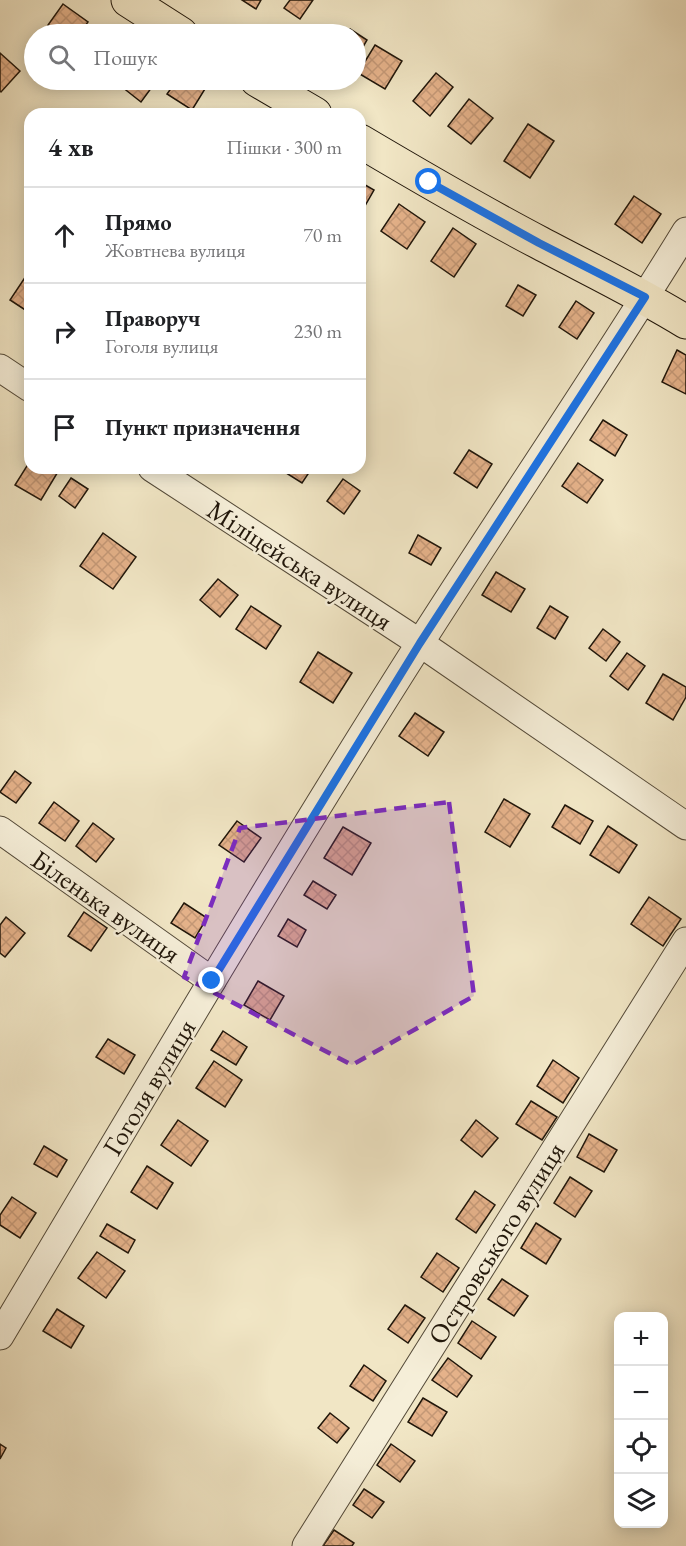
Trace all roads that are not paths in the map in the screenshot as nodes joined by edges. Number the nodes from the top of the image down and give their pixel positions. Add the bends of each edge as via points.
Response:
1 (128, 0) edge
2 (165, 24) edge
3 (274, 90) edge
4 (305, 108) edge
5 (366, 144) edge
6 (686, 231) edge
7 (645, 297) junction
8 (686, 322) edge
9 (0, 368) edge
10 (24, 384) edge
11 (161, 474) edge
12 (420, 643) junction
13 (686, 826) edge
14 (0, 830) edge
15 (686, 941) edge
16 (212, 981) junction
17 (0, 1336) edge
18 (306, 1546) edge

1 - 2 main road
3 - 4 main road
5 - 7 main road via 539,243
6 - 7 street, Гоголя вулиця
7 - 8 main road
7 - 12 street, Гоголя вулиця
9 - 10 street
11 - 12 street, Міліцейська вулиця
12 - 13 street, Міліцейська вулиця
12 - 16 street, Гоголя вулиця
14 - 16 street, Біленька вулиця
15 - 18 street, Островського вулиця
16 - 17 street, Гоголя вулиця

